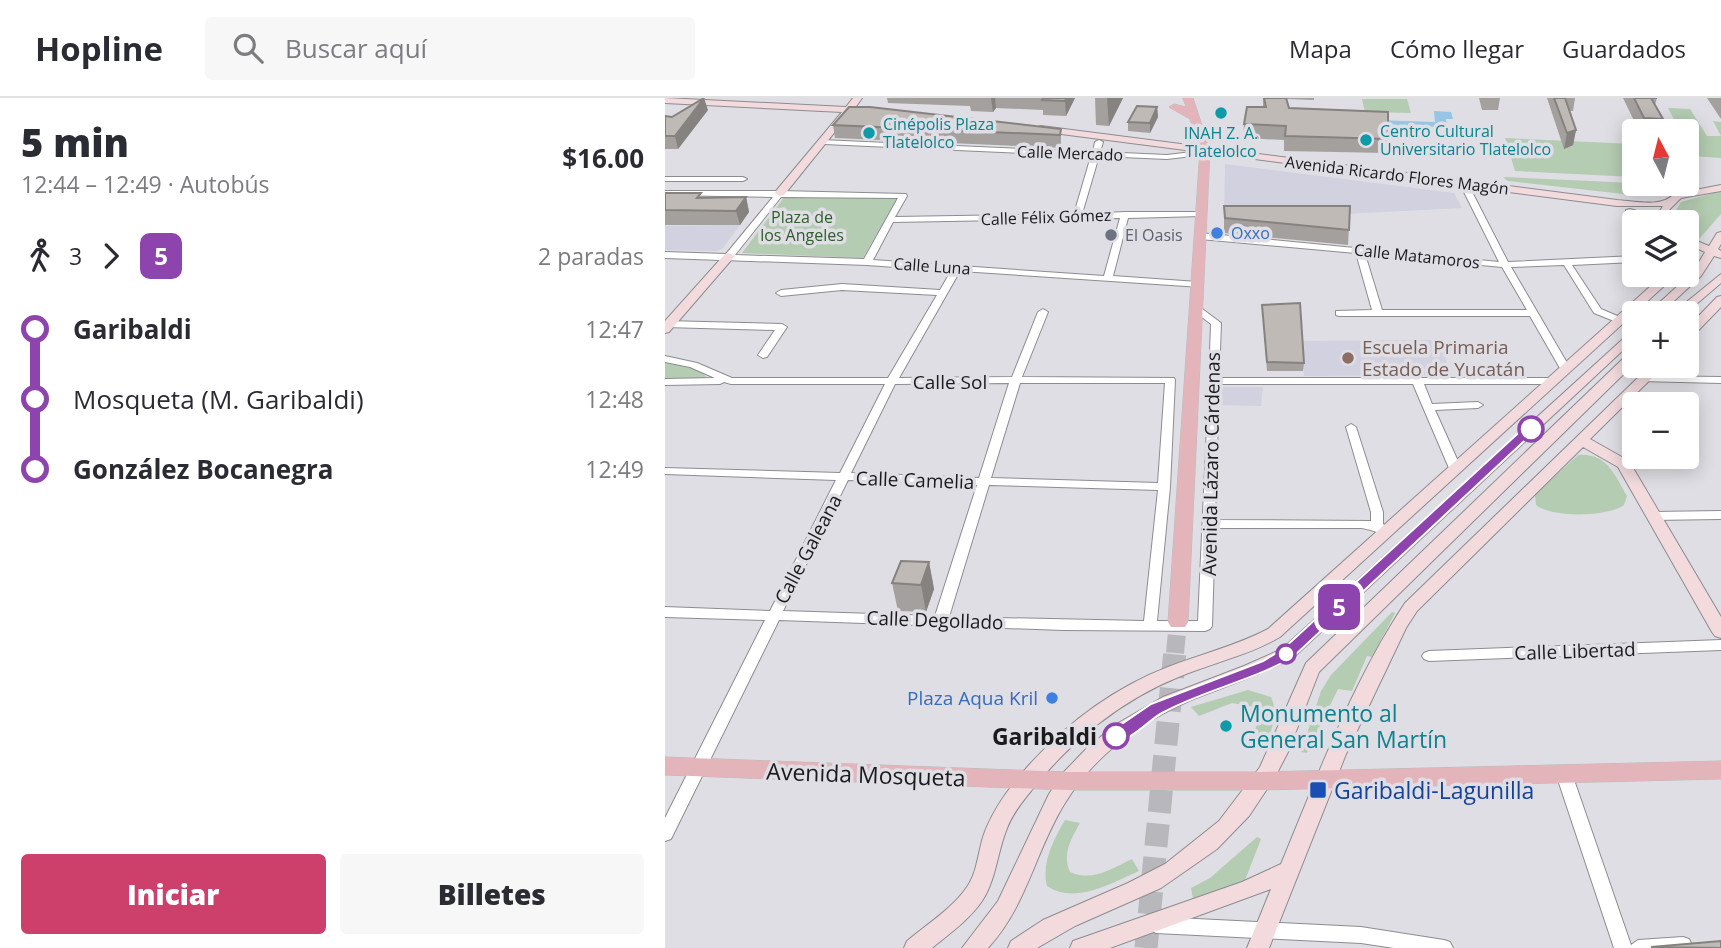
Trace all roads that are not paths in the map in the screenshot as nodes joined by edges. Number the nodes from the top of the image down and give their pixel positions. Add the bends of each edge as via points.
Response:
1 (858, 98) edge
2 (1188, 98) edge
3 (665, 102) edge
4 (1174, 107) dead end
5 (847, 112) junction
6 (874, 114) edge
7 (1196, 119) junction
8 (824, 142) junction
9 (1100, 142) junction
10 (1205, 153) junction
11 (1097, 154) junction
12 (1189, 154) junction
13 (665, 179) edge
14 (1721, 188) edge
15 (1467, 190) junction
16 (665, 192) edge
17 (731, 193) junction
18 (780, 194) junction
19 (1670, 202) junction
20 (1666, 210) edge
21 (1622, 211) edge
22 (1125, 214) junction
23 (1202, 214) junction
24 (1078, 215) junction
25 (891, 220) junction
26 (1721, 235) edge
27 (1200, 236) junction
28 (1360, 251) junction
29 (1716, 253) edge
30 (665, 255) edge
31 (729, 256) junction
32 (1622, 260) edge
33 (867, 262) junction
34 (1566, 262) junction
35 (1505, 265) junction
36 (957, 268) junction
37 (1721, 276) edge
38 (1108, 279) junction
39 (1198, 285) junction
40 (1656, 287) edge
41 (781, 293) dead end
42 (943, 293) junction
43 (1721, 300) edge
44 (1667, 301) edge
45 (1693, 301) edge
46 (1198, 310) junction
47 (1043, 312) dead end
48 (1339, 313) dead end
49 (1378, 313) junction
50 (1532, 313) junction
51 (1619, 320) junction
52 (1699, 323) edge
53 (666, 326) edge
54 (1622, 344) edge
55 (763, 355) dead end
56 (665, 359) edge
57 (1565, 368) junction
58 (1622, 368) edge
59 (1644, 379) joint
60 (1170, 380) joint
61 (1721, 380) edge
62 (731, 381) junction
63 (1212, 381) junction
64 (1417, 381) junction
65 (665, 382) edge
66 (891, 382) junction
67 (1015, 382) junction
68 (1552, 382) junction
69 (1478, 405) dead end
70 (1428, 407) junction
71 (1351, 427) dead end
72 (1581, 440) junction
73 (1455, 468) junction
74 (665, 471) edge
75 (845, 478) junction
76 (986, 482) junction
77 (1164, 487) junction
78 (1721, 515) edge
79 (1652, 516) junction
80 (1210, 524) junction
81 (1381, 528) junction
82 (665, 611) edge
83 (773, 616) junction
84 (941, 620) junction
85 (1178, 622) tunnel mouth
86 (1150, 626) junction
87 (1205, 626) joint
88 (1721, 632) edge
89 (1721, 645) edge
90 (1429, 656) dead end
91 (665, 766) edge
92 (699, 768) junction
93 (1721, 770) edge
94 (1564, 774) junction
95 (1325, 780) junction
96 (1027, 781) junction
97 (1068, 782) junction
98 (1260, 782) junction
99 (665, 834) edge
100 (1289, 870) junction
101 (1142, 924) junction
102 (1262, 940) edge
103 (1707, 943) edge
104 (915, 948) edge
105 (973, 948) edge
106 (1019, 948) edge
107 (1081, 948) edge
108 (1444, 948) edge
109 (1623, 948) edge
110 (1638, 948) edge

1 - 5 main road
2 - 7 main road, Avenida Lázaro Cárdenas
3 - 5 main road
4 - 7 main road
5 - 6 main road
5 - 8 main road
7 - 10 main road, Avenida Lázaro Cárdenas
8 - 11 street, Calle Mercado
8 - 18 main road
9 - 10 main road, Avenida Ricardo Flores Magón via 1027,130
9 - 11 street
9 - 12 main road, Avenida Ricardo Flores Magón
10 - 12 main road, Avenida Ricardo Flores Magón
10 - 15 main road, Avenida Ricardo Flores Magón
10 - 19 main road, Avenida Ricardo Flores Magón via 1617,203
10 - 23 main road, Avenida Lázaro Cárdenas
11 - 12 street, Calle Mercado
11 - 24 street
13 - 17 street via 743,179
14 - 19 main road, Avenida Ricardo Flores Magón via 1691,192
15 - 21 main road, Avenida Ricardo Flores Magón
15 - 35 street
16 - 17 street
17 - 18 street
18 - 25 street via 903,196
18 - 31 street
19 - 20 main road
22 - 23 street, Calle Félix Gómez
22 - 24 street, Calle Félix Gómez
22 - 38 street
23 - 27 main road, Avenida Lázaro Cárdenas
24 - 25 street, Calle Félix Gómez
25 - 33 street
26 - 29 main road
27 - 28 street, Calle Matamoros
27 - 39 main road, Avenida Lázaro Cárdenas
28 - 35 street, Calle Matamoros
28 - 49 street
29 - 44 main road
30 - 31 street, Calle Luna
31 - 33 street, Calle Luna
31 - 53 main road
32 - 34 street, Calle Matamoros
33 - 36 street, Calle Luna
34 - 35 street, Calle Matamoros
34 - 51 street via 1597,311
35 - 50 street
36 - 38 street, Calle Luna
36 - 42 street, Calle Galeana
37 - 45 main road
38 - 39 street, Calle Luna
39 - 46 main road, Avenida Lázaro Cárdenas
40 - 51 main road
41 - 42 street via 842,287
42 - 66 street, Calle Galeana
43 - 52 main road
46 - 63 street, Avenida Lázaro Cárdenas via 1216,323
46 - 85 main road, Avenida Lázaro Cárdenas
47 - 67 street
48 - 49 street
49 - 50 street
50 - 57 street
51 - 57 main road
53 - 55 street via 782,327
54 - 97 main road via 1288,653 1156,709 1101,748
56 - 62 street, Calle Sol
57 - 68 main road
58 - 98 main road via 1312,668 1276,756
59 - 61 street
59 - 72 main road
60 - 67 street, Calle Sol
60 - 77 street
62 - 65 street, Calle Sol
62 - 66 street, Calle Sol
63 - 64 street
63 - 80 street, Avenida Lázaro Cárdenas
64 - 68 street
64 - 70 street
66 - 67 street, Calle Sol
66 - 75 street, Calle Galeana
67 - 76 street
68 - 73 main road
69 - 70 street
70 - 73 street
71 - 81 street
72 - 79 main road via 1624,464
72 - 95 main road via 1411,607
73 - 81 main road
74 - 75 street, Calle Camelia
75 - 76 street, Calle Camelia
75 - 83 street, Calle Galeana
76 - 77 street, Calle Camelia
76 - 84 street
77 - 86 street
78 - 79 street
79 - 88 main road
80 - 81 street
80 - 87 street, Avenida Lázaro Cárdenas
81 - 96 main road via 1274,633 1248,647 1149,682 1111,704 1073,733
82 - 83 street, Calle Degollado
83 - 84 street, Calle Degollado
83 - 92 street, Calle Galeana
84 - 86 street, Calle Degollado
86 - 87 street, Calle Degollado
89 - 90 street, Calle Libertad
91 - 92 main road, Avenida Mosqueta
92 - 96 main road, Avenida Mosqueta
92 - 99 street, Calle Galeana
93 - 94 main road, Avenida Mosqueta
94 - 95 main road, Avenida Mosqueta
94 - 109 street
95 - 98 main road, Avenida Mosqueta
95 - 100 main road
96 - 97 main road, Avenida Mosqueta
96 - 104 main road via 998,825 976,892 961,911
97 - 98 main road, Avenida Mosqueta
97 - 105 main road via 1050,809 1005,914
98 - 106 main road via 1224,829 1161,877 1058,921
100 - 101 main road via 1249,889
100 - 102 main road
101 - 102 street
101 - 107 main road
102 - 108 street via 1361,935
103 - 110 street

